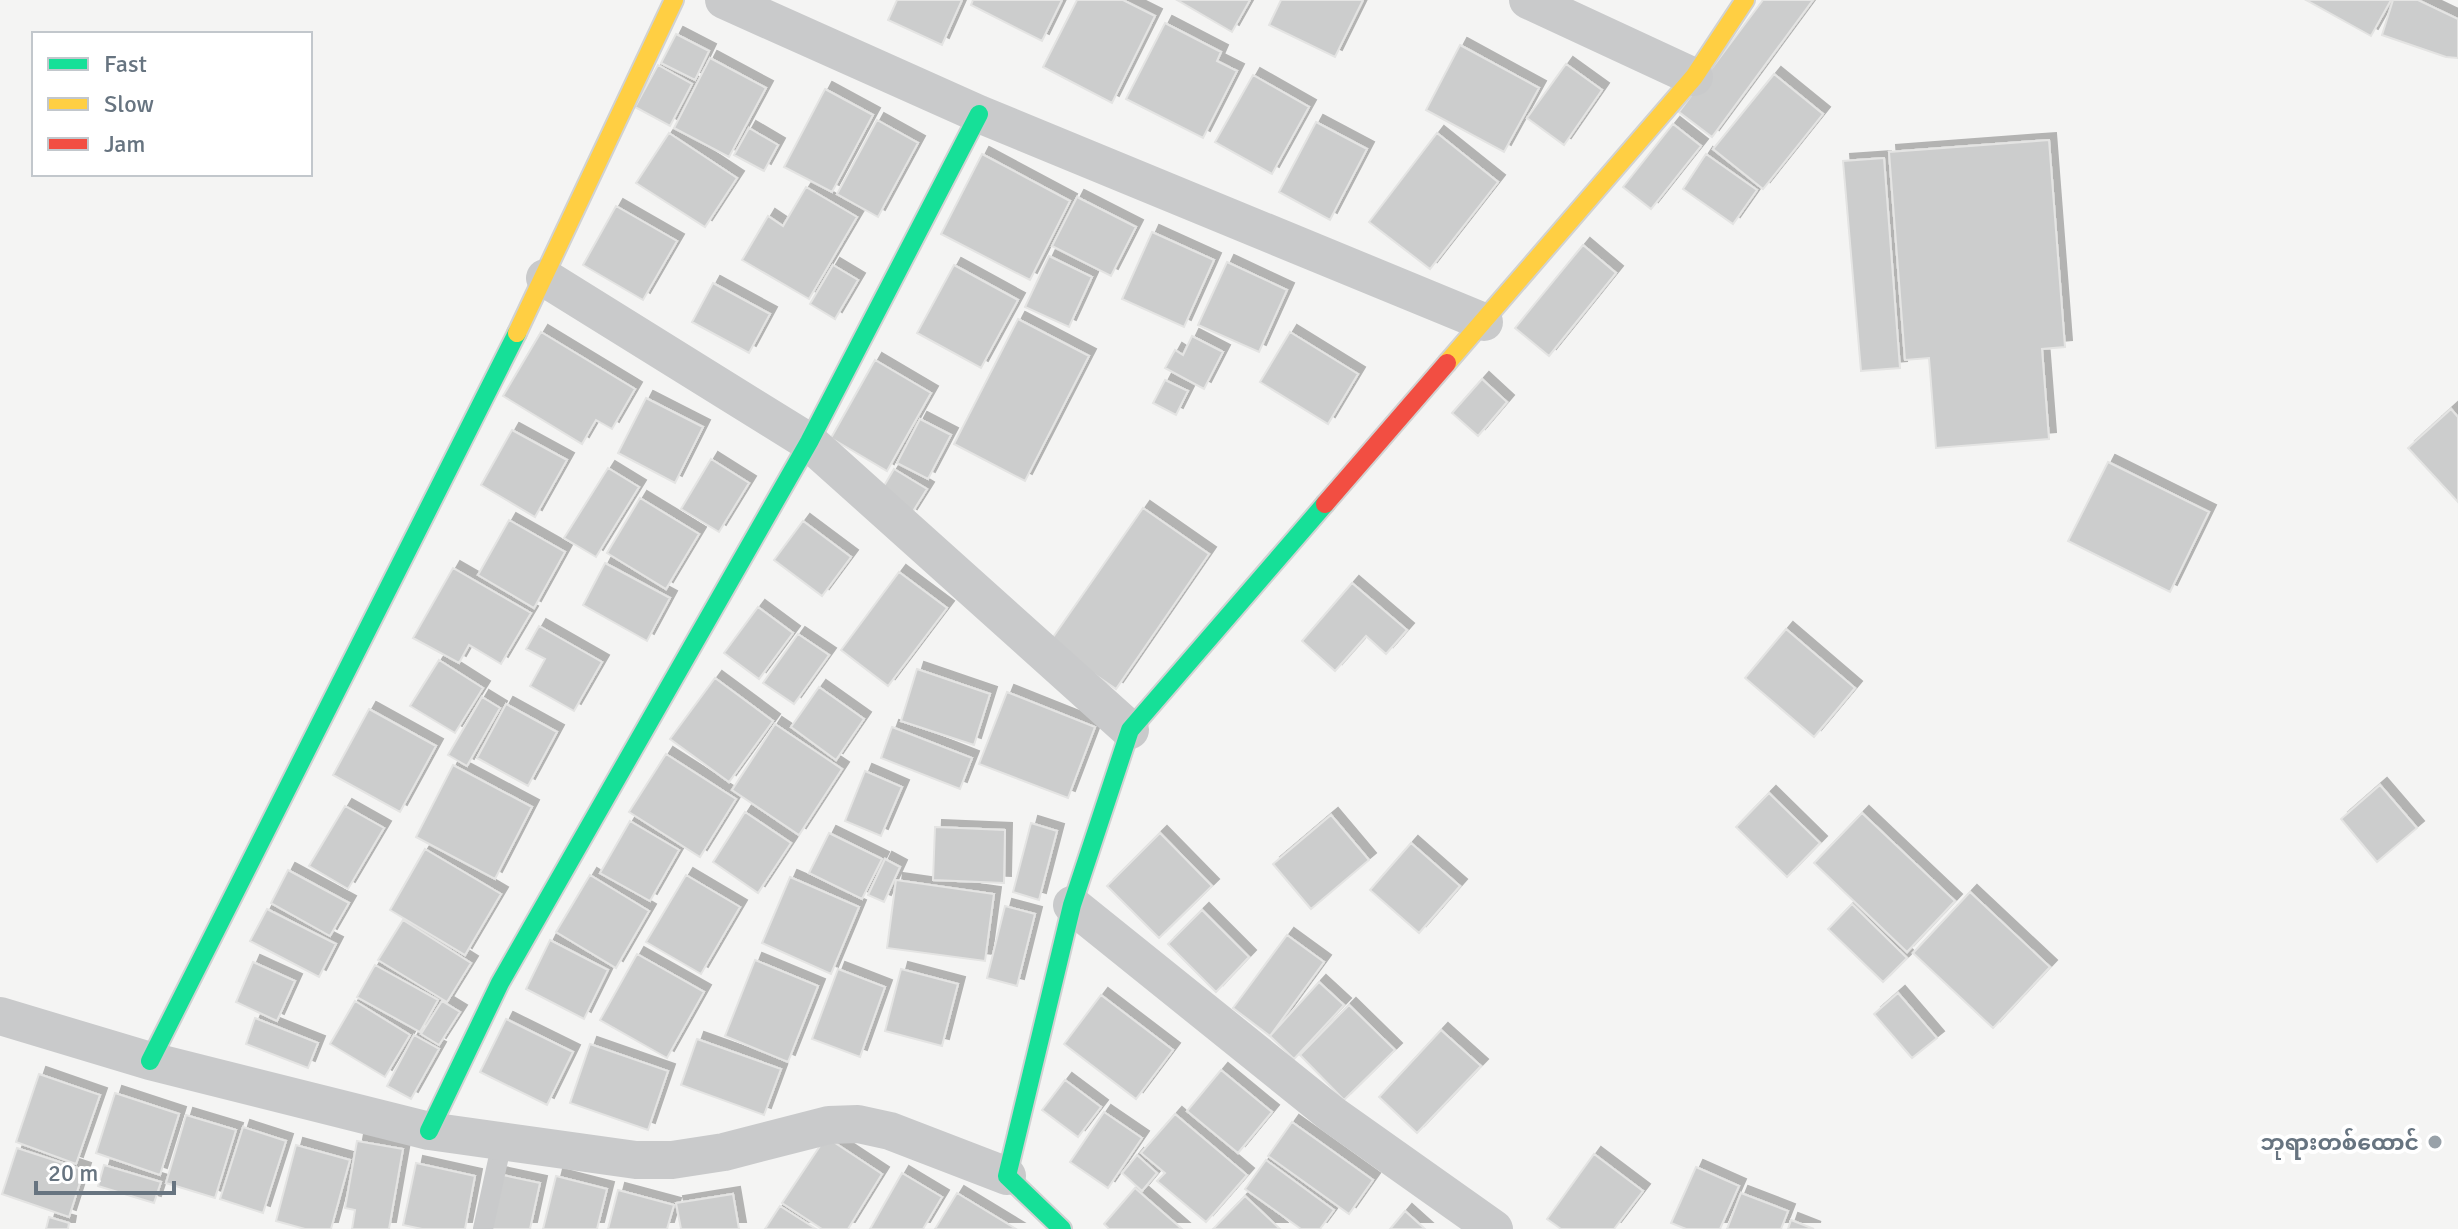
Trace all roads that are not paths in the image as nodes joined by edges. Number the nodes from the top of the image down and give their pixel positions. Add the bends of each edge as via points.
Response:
1 (674, 0) edge
2 (724, 0) edge
3 (1528, 0) edge
4 (1745, 0) edge
5 (1694, 77) junction
6 (979, 114) junction
7 (545, 278) junction
8 (1484, 322) junction
9 (809, 442) junction
10 (1130, 730) junction
11 (1072, 905) junction
12 (0, 1016) edge
13 (150, 1061) junction
14 (429, 1131) junction
15 (502, 1142) junction
16 (1007, 1176) junction
17 (483, 1229) edge
18 (1062, 1229) edge
19 (1494, 1229) edge

1 - 7 street
2 - 6 street
3 - 5 street
4 - 5 street
5 - 8 street
6 - 8 street
6 - 9 street
7 - 9 street
7 - 13 street
8 - 10 street
9 - 10 street
9 - 14 street via 500,983
10 - 11 street
11 - 16 street
11 - 19 street via 1333,1115
12 - 13 street
13 - 14 street
14 - 15 street
15 - 16 street via 672,1160 829,1125 858,1124
15 - 17 lane
16 - 18 street

